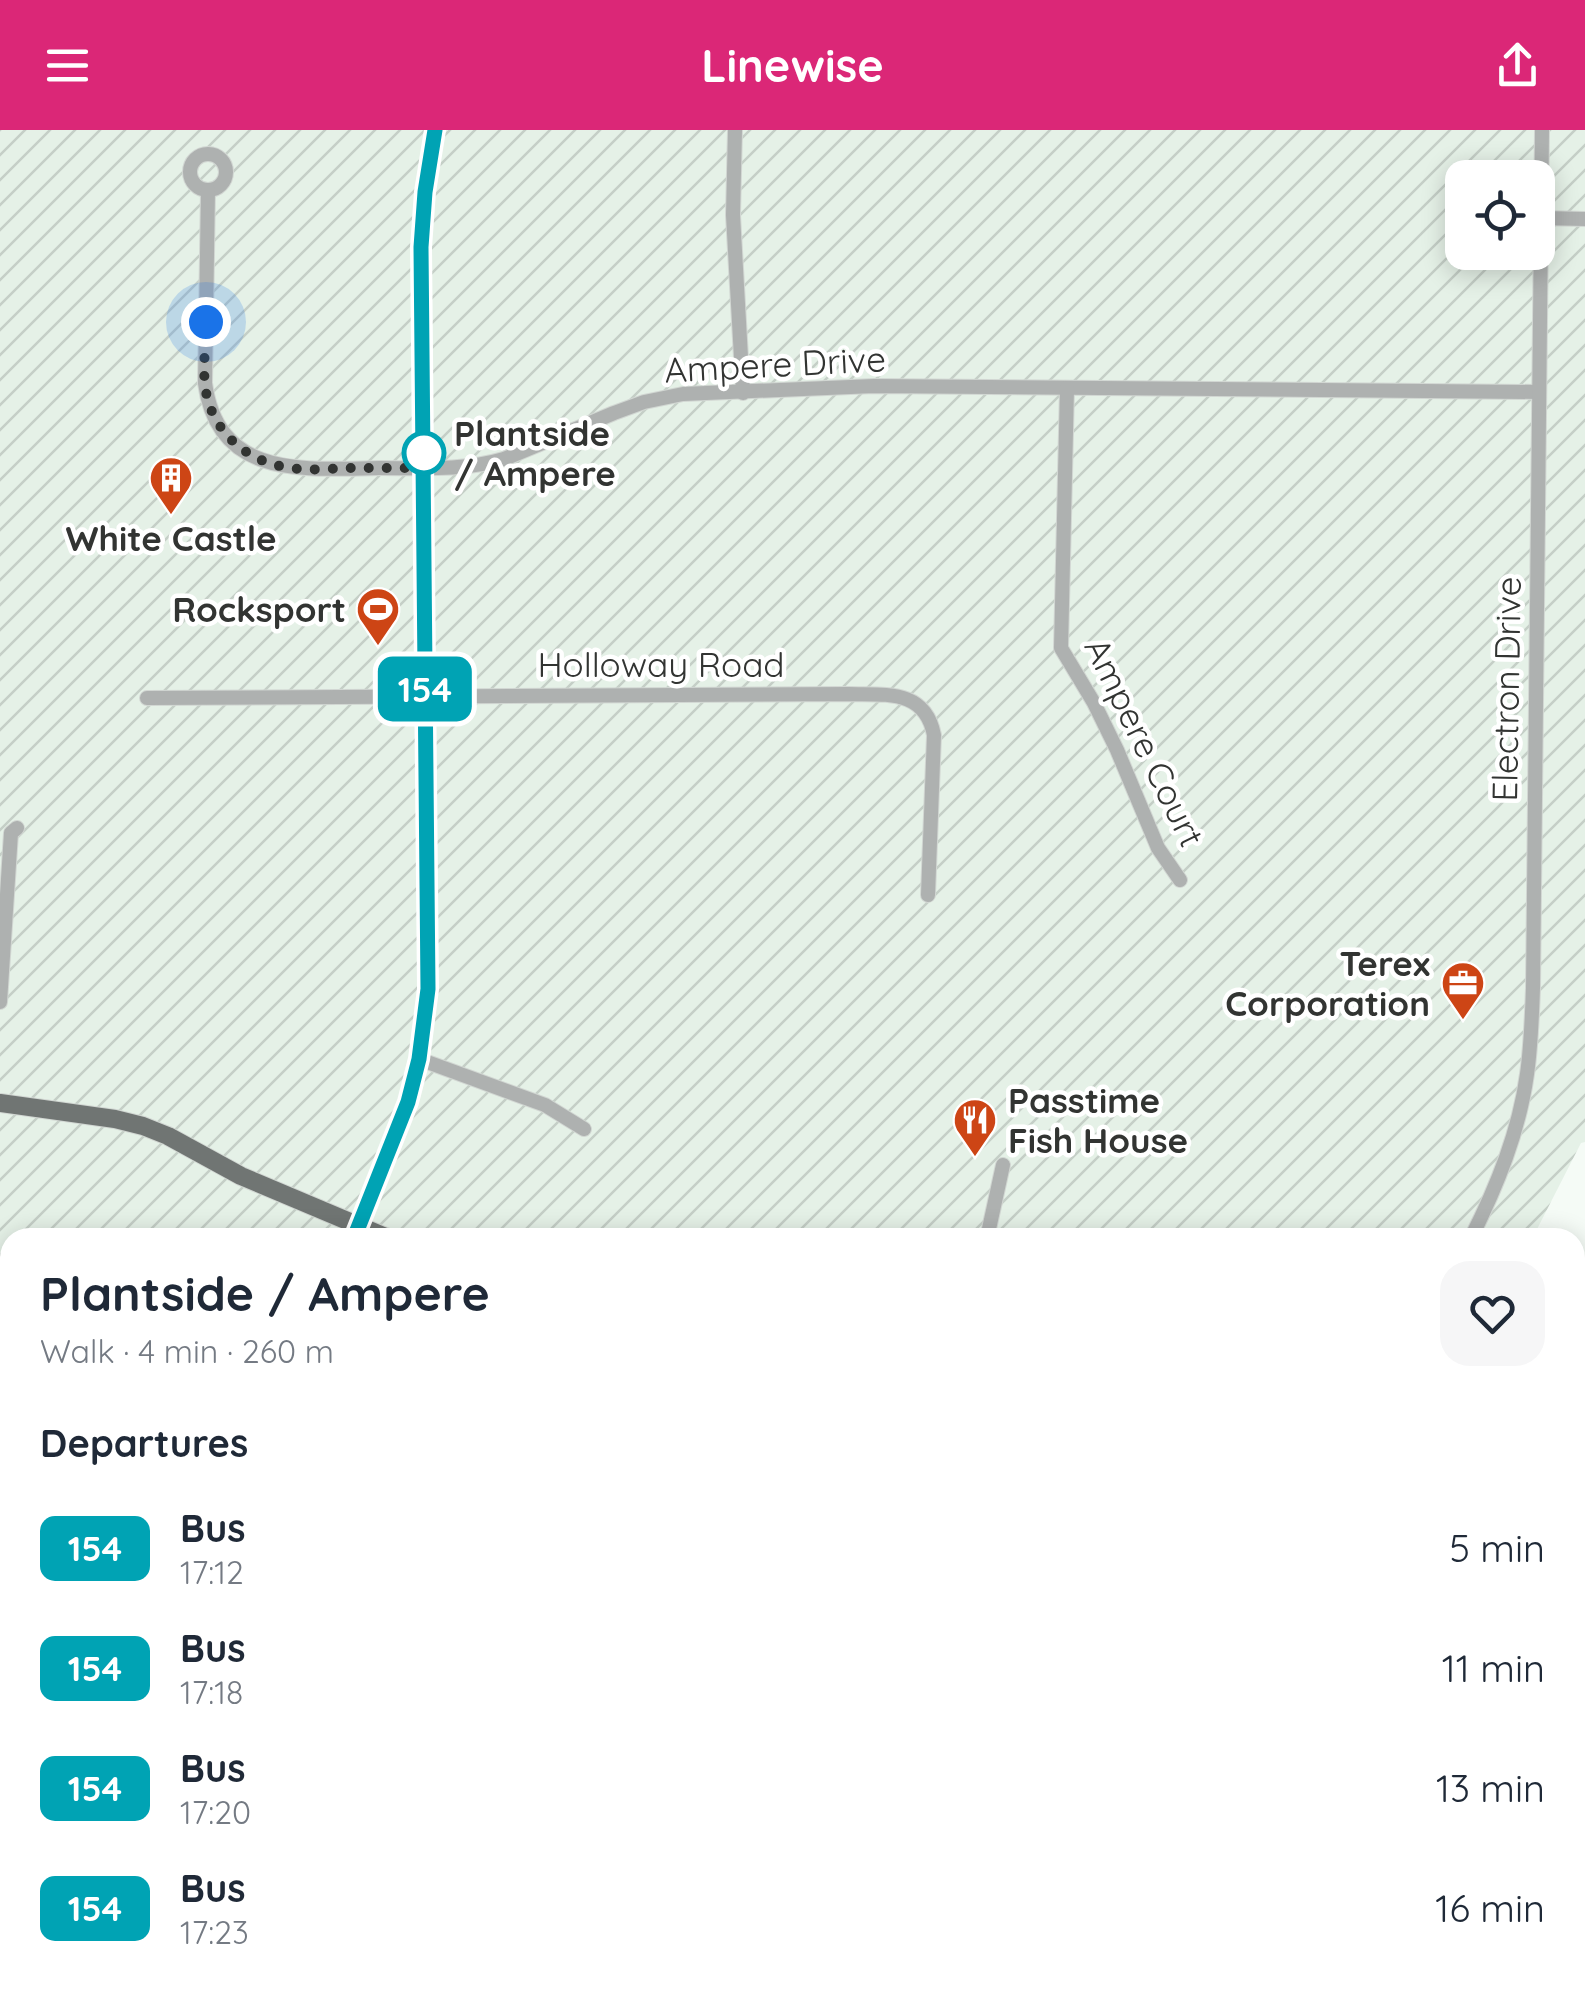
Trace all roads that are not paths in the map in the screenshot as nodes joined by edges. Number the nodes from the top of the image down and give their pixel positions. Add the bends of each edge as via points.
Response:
1 (435, 130) edge
2 (735, 130) edge
3 (1542, 130) edge
4 (1542, 160) edge
5 (208, 190) dead end
6 (1555, 218) edge
7 (1585, 219) edge
8 (1541, 270) edge
9 (1067, 388) junction
10 (1540, 392) junction
11 (743, 393) junction
12 (424, 468) junction
13 (425, 695) junction
14 (146, 698) dead end
15 (17, 828) dead end
16 (1180, 880) dead end
17 (928, 895) dead end
18 (0, 1002) edge
19 (419, 1059) junction
20 (0, 1103) edge
21 (584, 1129) dead end
22 (1003, 1165) dead end
23 (348, 1228) edge
24 (358, 1228) edge
25 (989, 1228) edge
26 (1476, 1228) edge

1 - 12 street via 421,247
2 - 11 street
3 - 4 street, Electron Drive
5 - 12 street, Ampere Drive via 205,383 220,426 252,456 282,467
6 - 7 street
8 - 10 street, Electron Drive
9 - 10 street, Ampere Drive
9 - 11 street, Ampere Drive
9 - 16 street, Ampere Court via 1061,648
10 - 26 street, Electron Drive via 1531,1041 1515,1128
11 - 12 street, Ampere Drive via 666,396 498,460
12 - 13 street
13 - 14 street, Holloway Road
13 - 17 street, Holloway Road via 904,697 928,716 934,735
13 - 19 street via 428,964
15 - 18 street via 11,833
19 - 21 street via 545,1105
19 - 24 street
20 - 23 main road via 143,1126
22 - 25 street

